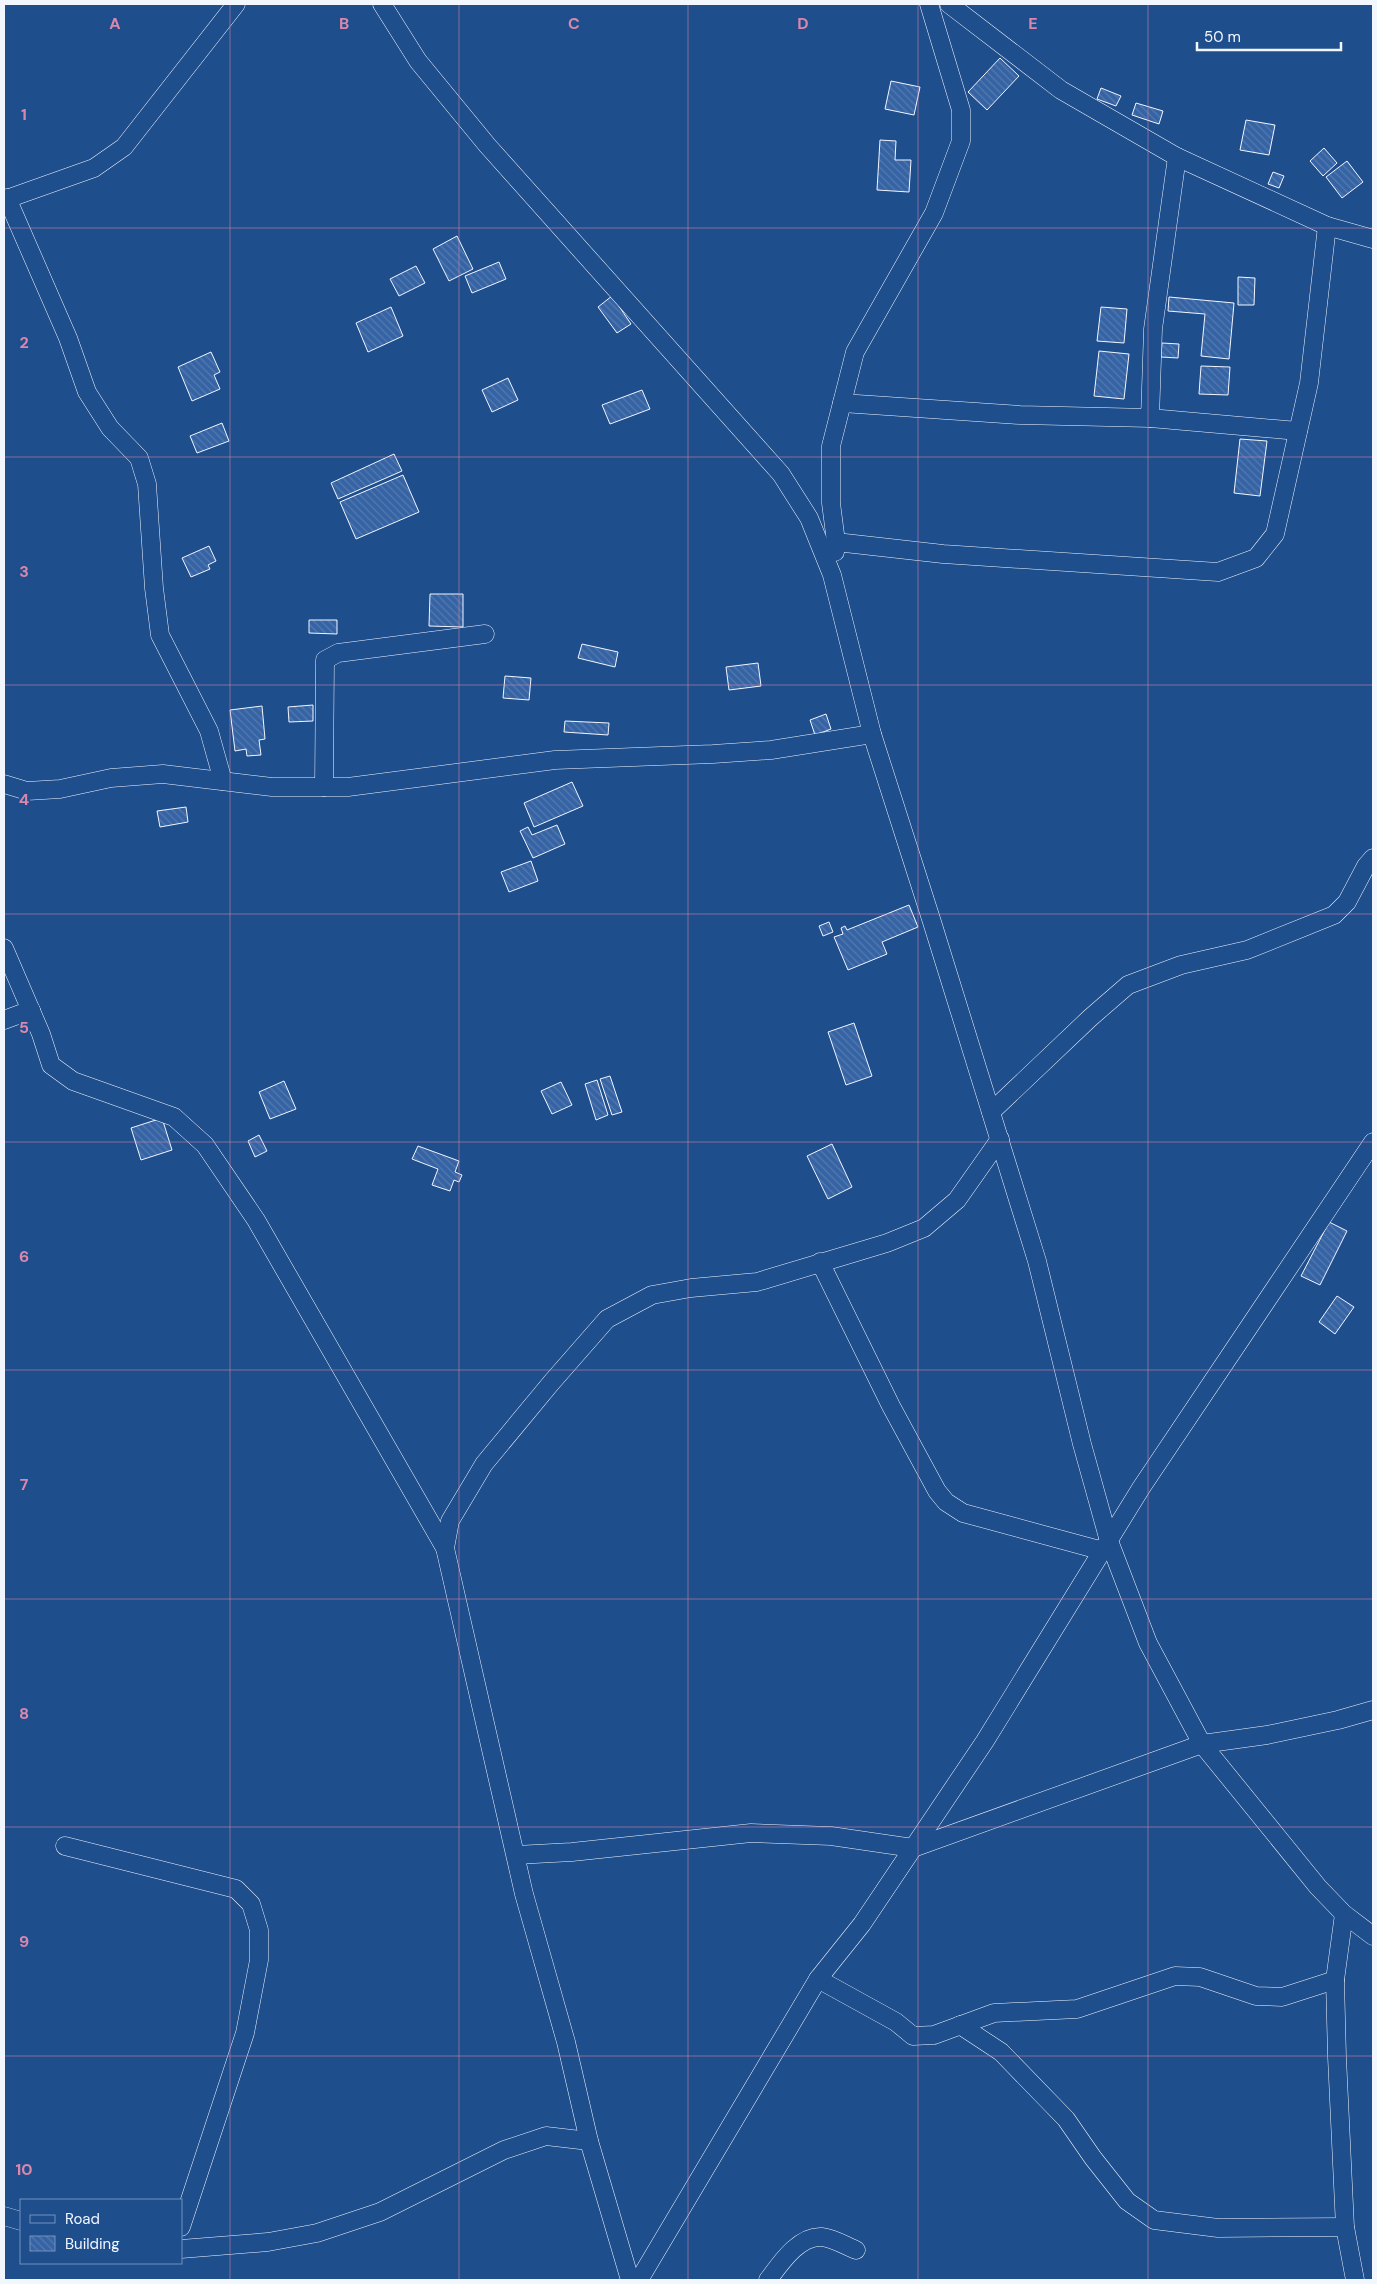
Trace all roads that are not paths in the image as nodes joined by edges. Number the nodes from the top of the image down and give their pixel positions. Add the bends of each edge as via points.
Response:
1 (236, 4) edge
2 (382, 4) edge
3 (929, 4) edge
4 (948, 4) edge
5 (1177, 157) junction
6 (5, 199) edge
7 (1327, 226) junction
8 (1373, 239) edge
9 (842, 403) junction
10 (1150, 418) junction
11 (1298, 431) junction
12 (836, 542) junction
13 (832, 575) junction
14 (485, 634) dead end
15 (872, 734) junction
16 (223, 781) junction
17 (4, 784) edge
18 (324, 787) junction
19 (1373, 858) edge
20 (4, 948) edge
21 (31, 1010) junction
22 (4, 1020) edge
23 (991, 1112) junction
24 (1000, 1139) junction
25 (1373, 1142) edge
26 (820, 1262) junction
27 (1106, 1546) junction
28 (445, 1548) junction
29 (1373, 1710) edge
30 (1202, 1744) junction
31 (65, 1846) dead end
32 (913, 1848) junction
33 (516, 1854) junction
34 (1344, 1914) junction
35 (1373, 1936) edge
36 (818, 1979) junction
37 (1336, 1980) junction
38 (960, 2025) junction
39 (589, 2141) junction
40 (4, 2216) edge
41 (20, 2221) edge
42 (182, 2225) edge
43 (1345, 2227) junction
44 (182, 2249) edge
45 (856, 2250) dead end
46 (630, 2280) edge
47 (639, 2280) edge
48 (768, 2280) edge
49 (1355, 2280) edge

1 - 6 street via 124,147 94,168
2 - 13 street via 418,61 488,145 780,474 809,518
3 - 9 street via 961,110 961,141 934,213 855,352
4 - 5 street via 1061,90
5 - 7 street
5 - 10 street via 1153,329
6 - 16 street via 68,338 86,392 110,428 139,458 144,471 160,635 209,732
7 - 8 street
7 - 11 street via 1309,383
9 - 10 street via 1020,415
9 - 12 street via 831,446 831,503
10 - 11 street
11 - 12 street via 1275,534 1256,558 1218,572 943,554
12 - 13 street
13 - 15 street
14 - 18 street via 338,653 325,660
15 - 18 street via 771,750 555,760
15 - 23 street
16 - 17 street via 163,774 112,778 60,789 27,791
16 - 18 street via 272,787
19 - 23 street via 1347,902 1334,915 1247,950 1181,966 1128,985
20 - 21 street
21 - 22 street
21 - 28 street via 51,1065 73,1081 174,1117 205,1145 256,1220
23 - 24 street
24 - 26 street via 957,1200 924,1228 887,1243
24 - 27 street via 1038,1261
25 - 27 street
26 - 27 street via 890,1406 946,1502 964,1513
26 - 28 street via 757,1282 652,1295 607,1320 484,1464 450,1521
27 - 30 street via 1148,1643
27 - 32 street via 985,1741
28 - 33 street
29 - 30 street via 1267,1735
30 - 32 street
30 - 34 street via 1318,1887
31 - 42 street via 236,1890 251,1904 259,1930 259,1960 245,2033
32 - 33 street via 831,1836 751,1833 572,1852
32 - 36 street via 862,1924
33 - 39 street
34 - 35 street
34 - 37 street
36 - 38 street via 896,2022 913,2036 934,2036
36 - 47 street
37 - 38 street via 1282,1997 1256,1996 1200,1977 1175,1976 1078,2009 994,2013
37 - 43 street
38 - 43 street via 1001,2052 1066,2119 1127,2201 1154,2220 1218,2228
39 - 44 street via 546,2136 513,2147 380,2212 317,2233 268,2242
39 - 46 street
40 - 41 street
43 - 49 street
45 - 48 street via 822,2237 801,2243 784,2257

